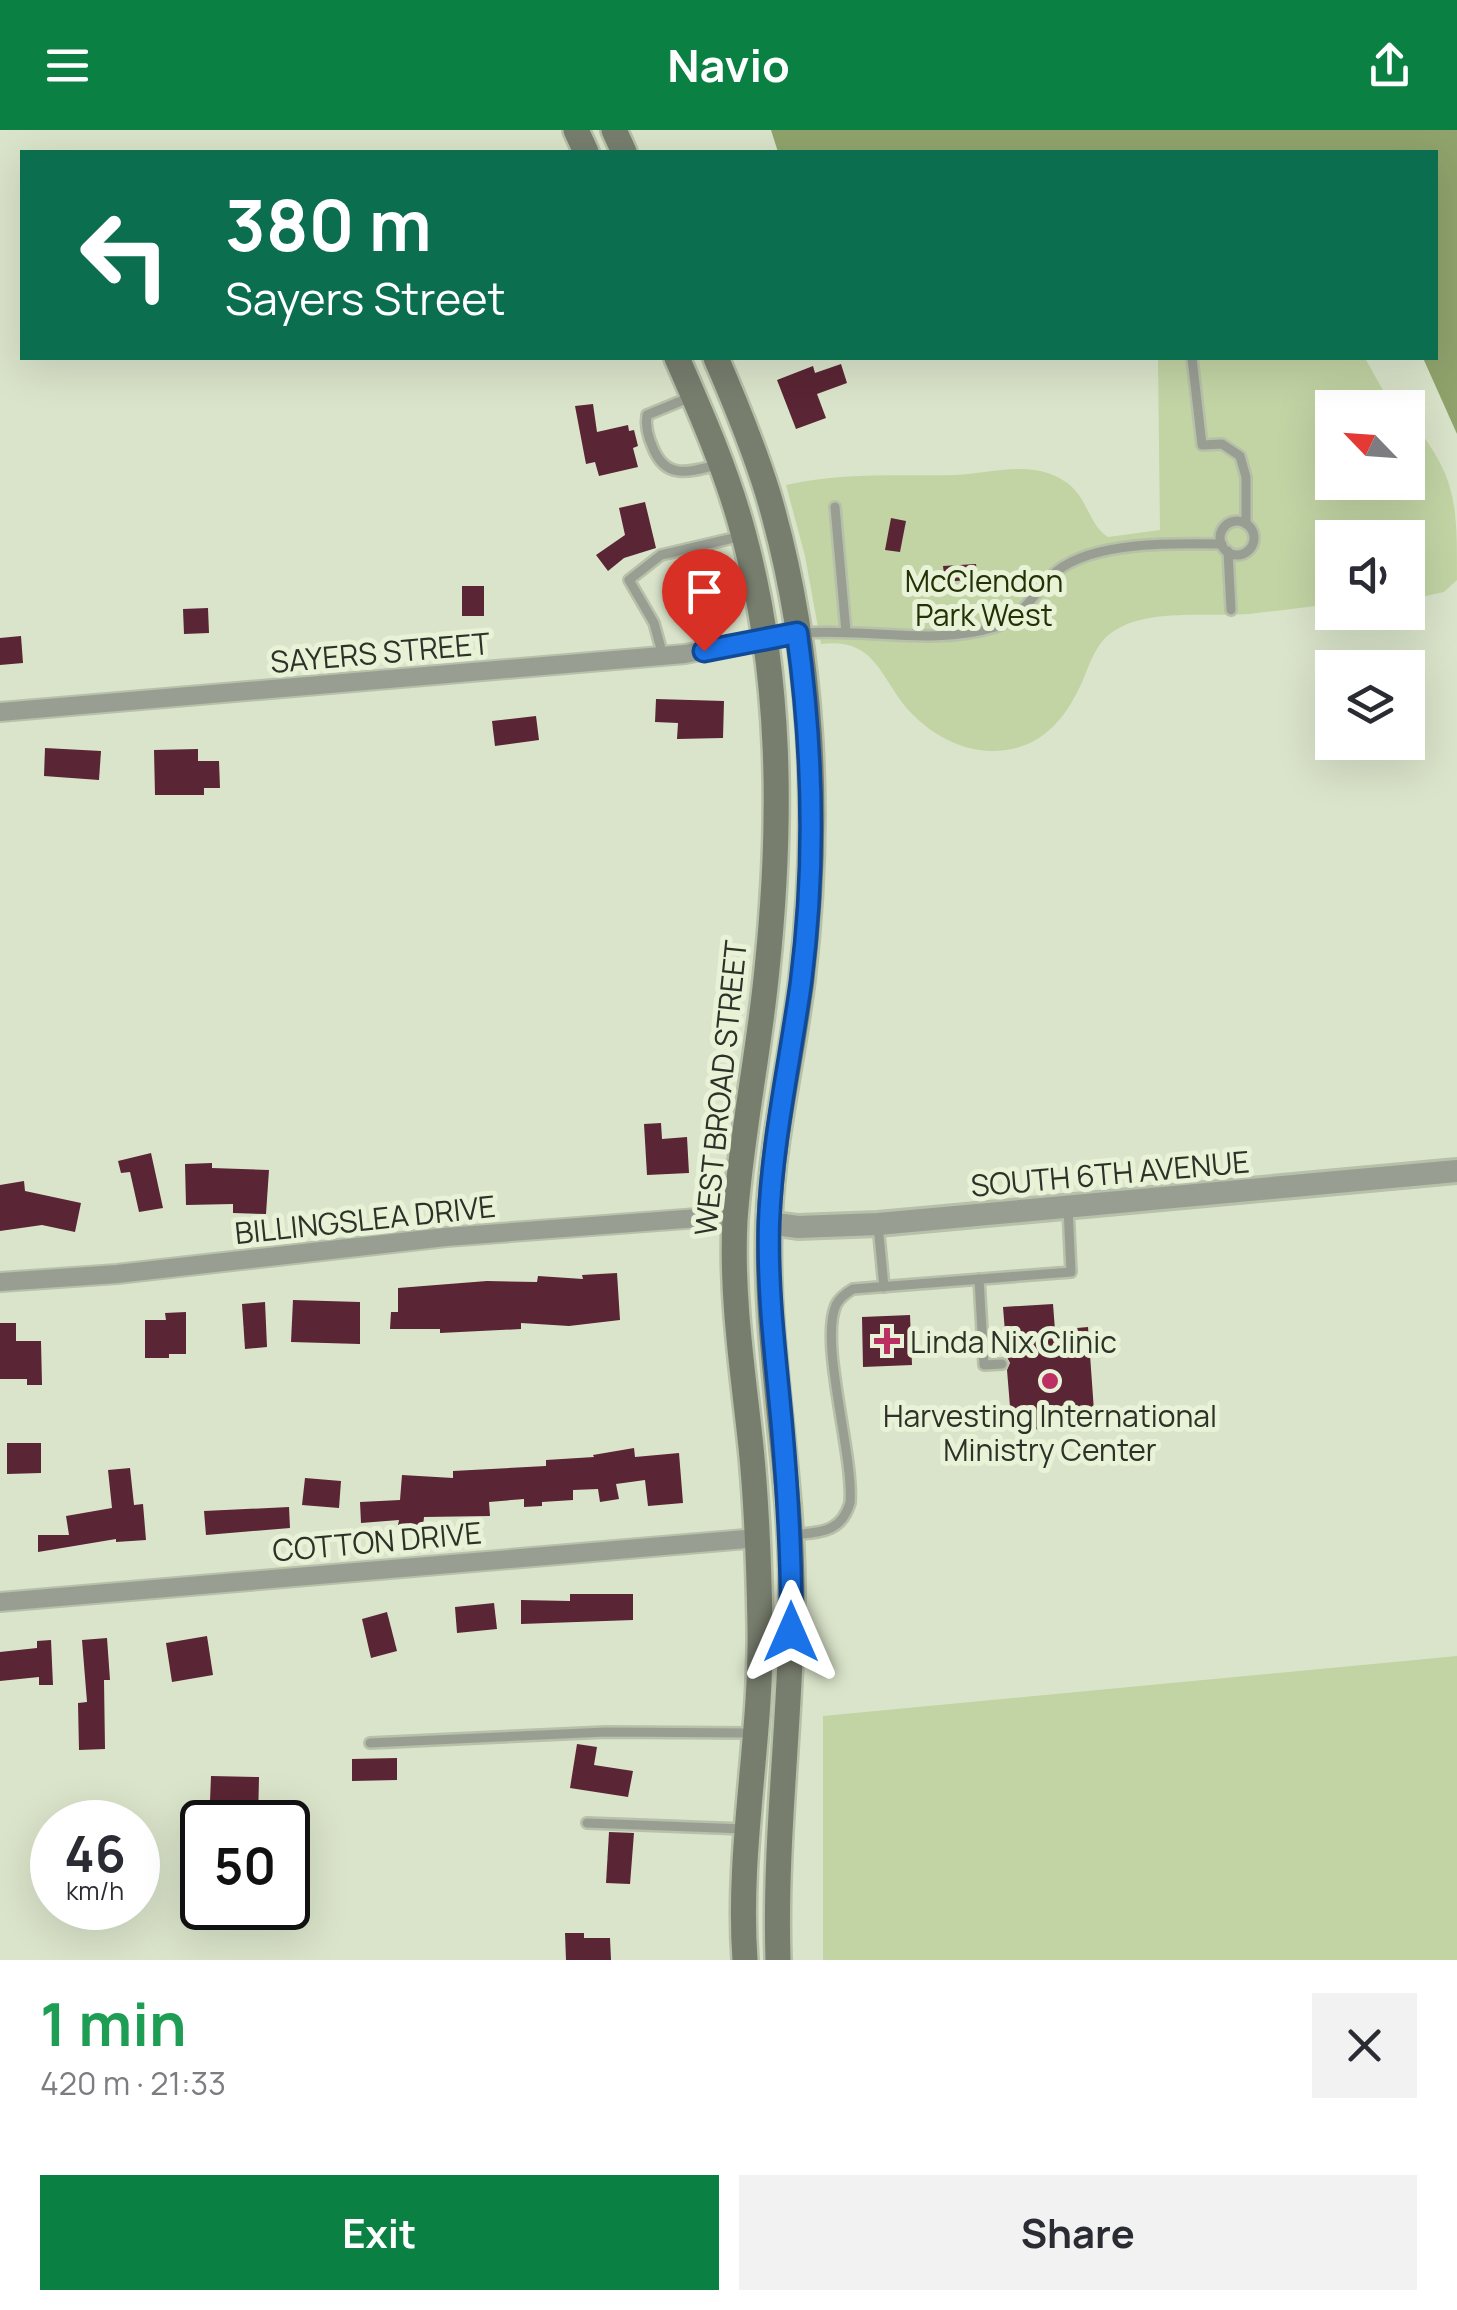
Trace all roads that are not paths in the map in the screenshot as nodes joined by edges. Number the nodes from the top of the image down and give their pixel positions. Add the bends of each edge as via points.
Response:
1 (678, 360) edge
2 (717, 360) edge
3 (1192, 360) edge
4 (694, 396) junction
5 (722, 464) junction
6 (835, 507) dead end
7 (1246, 524) junction
8 (744, 535) junction
9 (1225, 548) junction
10 (1231, 610) dead end
11 (846, 632) junction
12 (797, 633) junction
13 (764, 639) junction
14 (663, 656) junction
15 (0, 712) edge
16 (1457, 1170) edge
17 (1068, 1208) junction
18 (735, 1220) junction
19 (769, 1223) junction
20 (878, 1224) junction
21 (979, 1279) junction
22 (0, 1282) edge
23 (884, 1287) junction
24 (1002, 1364) dead end
25 (790, 1535) junction
26 (758, 1538) junction
27 (0, 1602) edge
28 (756, 1733) junction
29 (370, 1743) dead end
30 (587, 1823) dead end
31 (748, 1829) junction
32 (745, 1960) edge
33 (778, 1960) edge

1 - 4 main road, WEST BROAD STREET
2 - 12 main road, WEST BROAD STREET via 767,490
3 - 7 lane via 1202,445 1222,444 1240,456
4 - 5 main road, WEST BROAD STREET
4 - 5 lane via 647,415 653,448 674,472
5 - 8 main road, WEST BROAD STREET
6 - 11 lane
7 - 9 lane via 1226,526 1220,538
7 - 9 lane via 1254,538 1250,550 1237,555
8 - 13 main road, WEST BROAD STREET
8 - 14 lane via 662,554 629,580 654,623
9 - 10 lane
9 - 11 lane via 1132,548 1078,558 1058,570 1020,613 990,629
11 - 12 lane
12 - 13 main road
12 - 19 main road, WEST BROAD STREET via 810,760 808,912
13 - 14 street, SAYERS STREET
13 - 18 main road, WEST BROAD STREET via 777,829 767,971
14 - 15 street, SAYERS STREET
16 - 17 street, SOUTH 6TH AVENUE
17 - 20 street, SOUTH 6TH AVENUE
17 - 21 lane via 1070,1272
18 - 19 main road
18 - 22 street, BILLINGSLEA DRIVE via 446,1237
18 - 26 main road, WEST BROAD STREET via 738,1340
19 - 20 street, SOUTH 6TH AVENUE
19 - 25 main road, WEST BROAD STREET via 769,1305
20 - 23 lane
21 - 23 lane
21 - 24 lane via 984,1365
23 - 25 lane via 853,1289 834,1310 848,1511 829,1530
25 - 26 main road
25 - 33 main road, WEST BROAD STREET
26 - 27 street, COTTON DRIVE
26 - 28 main road, WEST BROAD STREET
28 - 29 lane
28 - 31 main road, WEST BROAD STREET
30 - 31 lane
31 - 32 main road, WEST BROAD STREET

